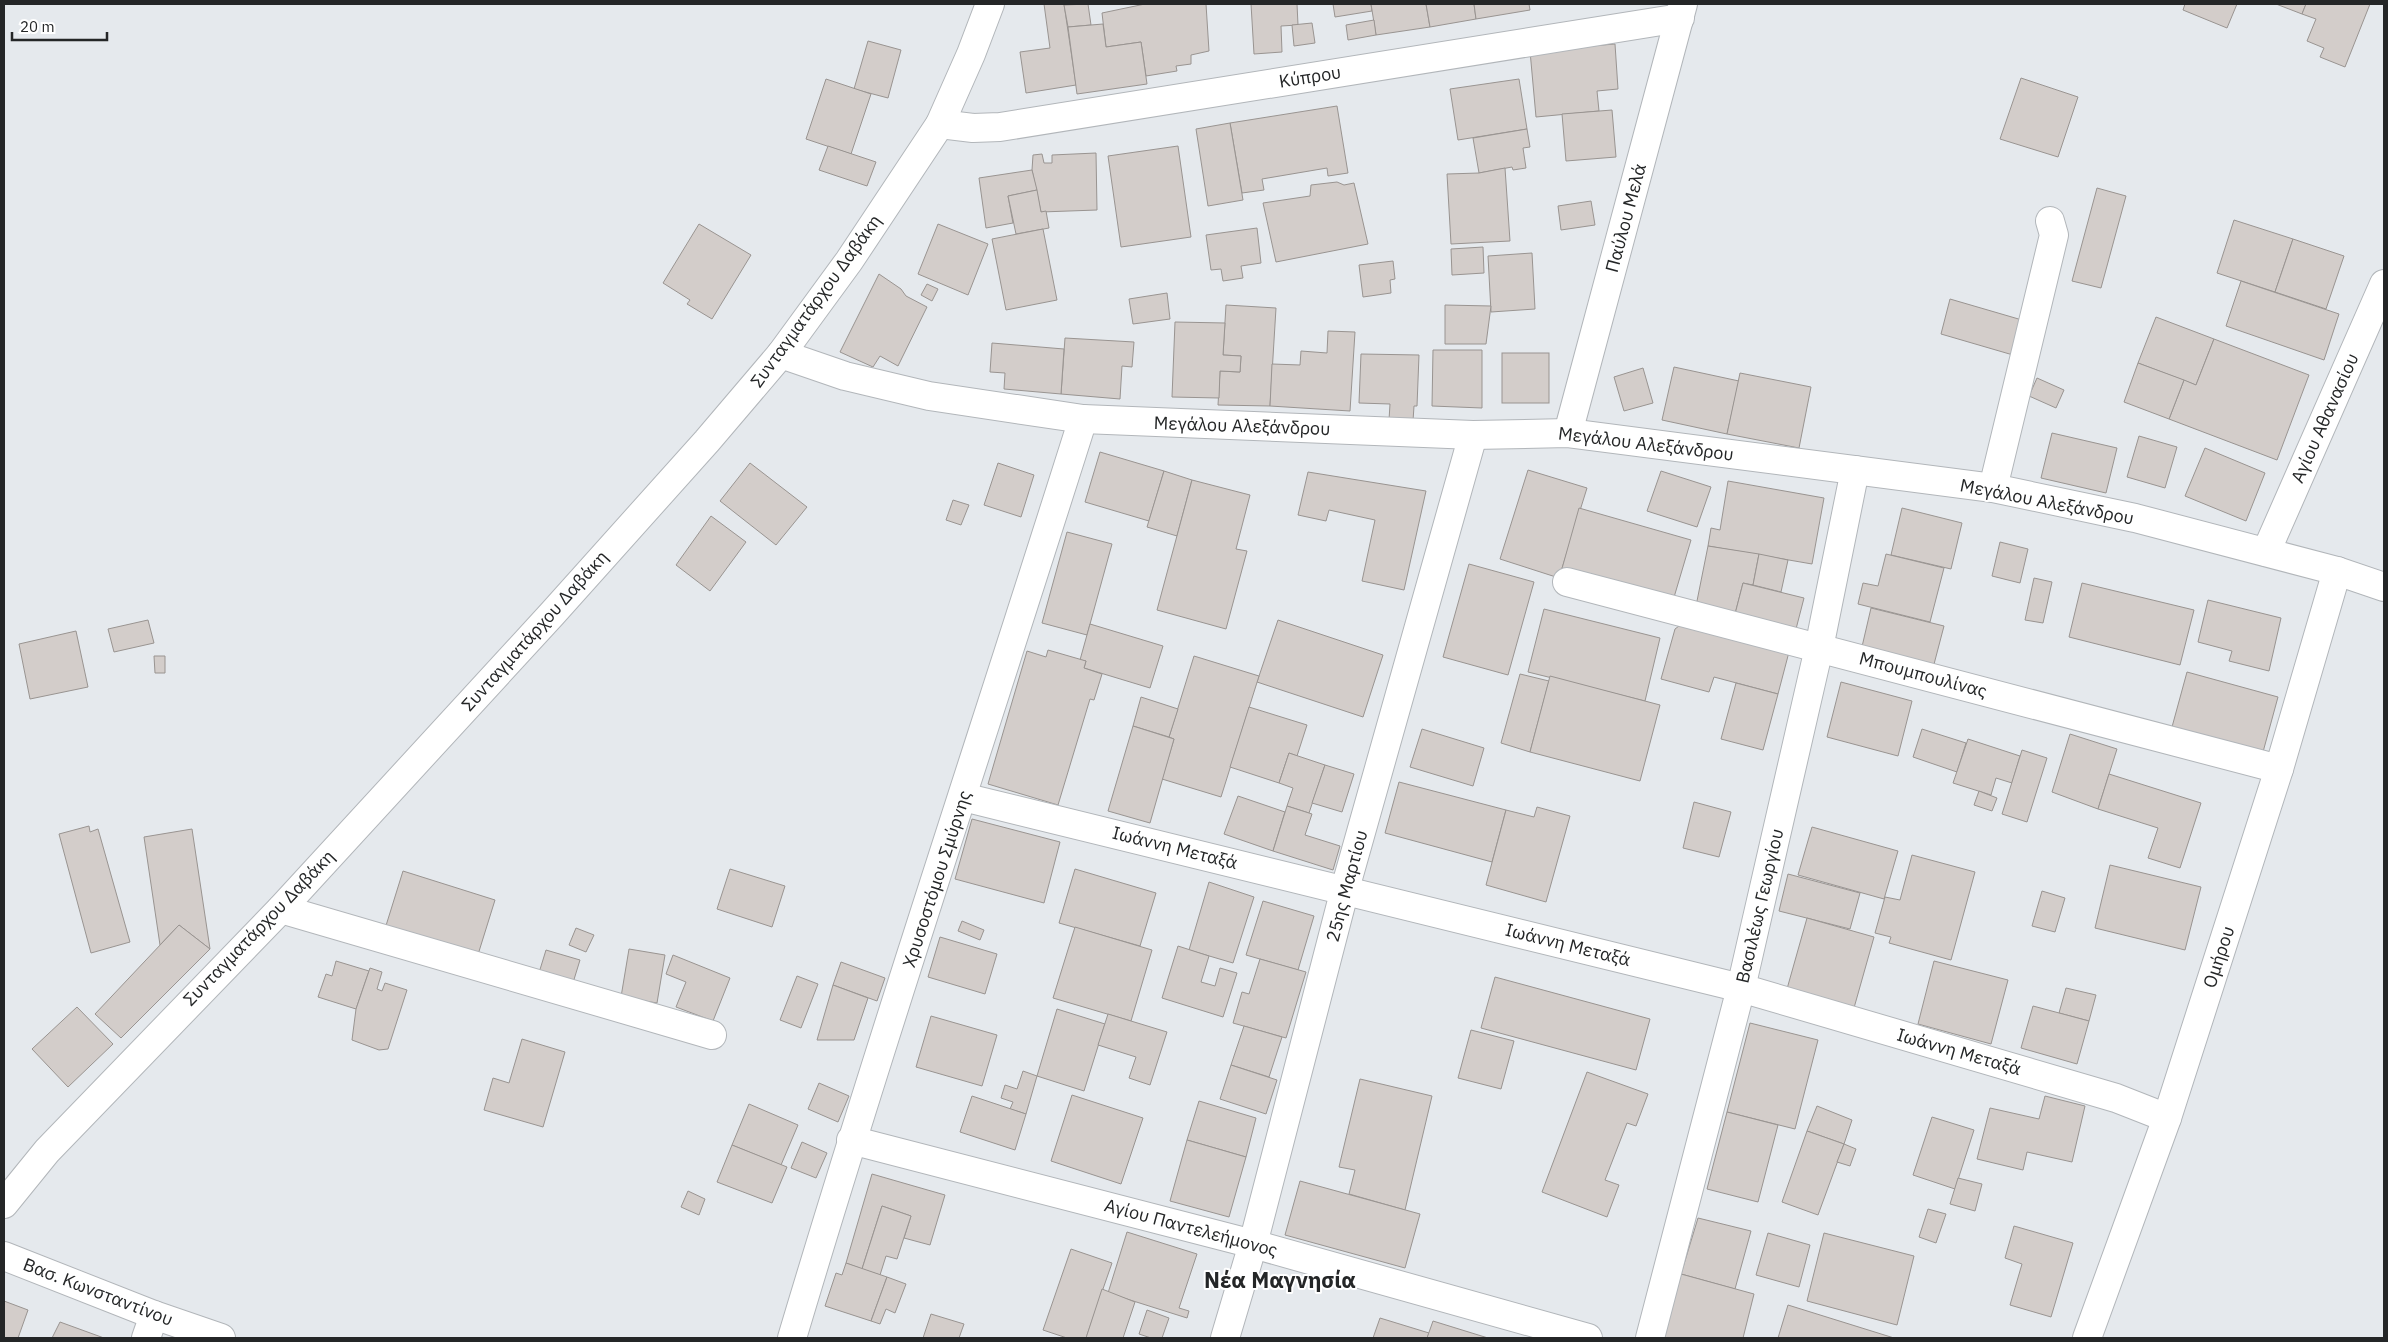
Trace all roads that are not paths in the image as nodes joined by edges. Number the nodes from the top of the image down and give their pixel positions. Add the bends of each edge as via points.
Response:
1 (990, 4) edge
2 (1682, 11) edge
3 (940, 124) junction
4 (2050, 222) dead end
5 (2384, 284) edge
6 (781, 354) junction
7 (1082, 419) junction
8 (1568, 433) junction
9 (1473, 435) junction
10 (1855, 470) junction
11 (1992, 488) junction
12 (2266, 552) junction
13 (2337, 571) junction
14 (1567, 582) dead end
15 (2384, 587) edge
16 (1819, 648) junction
17 (2280, 770) junction
18 (963, 797) junction
19 (1345, 890) junction
20 (280, 909) junction
21 (1741, 988) junction
22 (712, 1035) dead end
23 (2167, 1118) junction
24 (851, 1140) junction
25 (4, 1204) edge
26 (1253, 1244) junction
27 (4, 1256) edge
28 (150, 1326) edge
29 (221, 1338) edge
30 (792, 1338) edge
31 (1225, 1338) edge
32 (1588, 1338) edge
33 (1650, 1338) edge
34 (2087, 1338) edge

1 - 3 street, Συνταγματάρχου Δαβάκη
2 - 3 street, Κύπρου via 1000,127
2 - 8 street, Παύλου Μελά
3 - 6 street, Συνταγματάρχου Δαβάκη via 849,261
4 - 11 street via 2054,235
5 - 12 street, Αγίου Αθανασίου
6 - 7 street, Μεγάλου Αλεξάνδρου via 845,376 929,396
6 - 20 street, Συνταγματάρχου Δαβάκη via 707,441
7 - 9 street, Μεγάλου Αλεξάνδρου
7 - 18 street, Χρυσοστόμου Σμύρνης
8 - 9 street, Μεγάλου Αλεξάνδρου
8 - 10 street, Μεγάλου Αλεξάνδρου
9 - 19 street, 25ης Μαρτίου
10 - 11 street, Μεγάλου Αλεξάνδρου
10 - 16 street, Βασιλέως Γεωργίου
11 - 12 street, Μεγάλου Αλεξάνδρου via 2135,518
12 - 13 street, Μεγάλου Αλεξάνδρου
13 - 15 street, Μεγάλου Αλεξάνδρου
13 - 17 street, Ομήρου
14 - 16 street, Μπουμπουλίνας
16 - 17 street, Μπουμπουλίνας
16 - 21 street, Βασιλέως Γεωργίου
17 - 23 street, Ομήρου
18 - 19 street, Ιωάννη Μεταξά
18 - 24 street, Χρυσοστόμου Σμύρνης
19 - 21 street, Ιωάννη Μεταξά
19 - 26 street, 25ης Μαρτίου
20 - 22 street
20 - 25 street, Συνταγματάρχου Δαβάκη via 47,1151
21 - 23 street, Ιωάννη Μεταξά via 2116,1098
21 - 33 street, Βασιλέως Γεωργίου
23 - 34 street, Ομήρου
24 - 26 street, Αγίου Παντελεήμονος
24 - 30 street, Χρυσοστόμου Σμύρνης
26 - 31 street, 25ης Μαρτίου
26 - 32 street, Αγίου Παντελεήμονος
27 - 28 street, Βασ. Κωνσταντίνου
28 - 29 street, Βασ. Κωνσταντίνου

